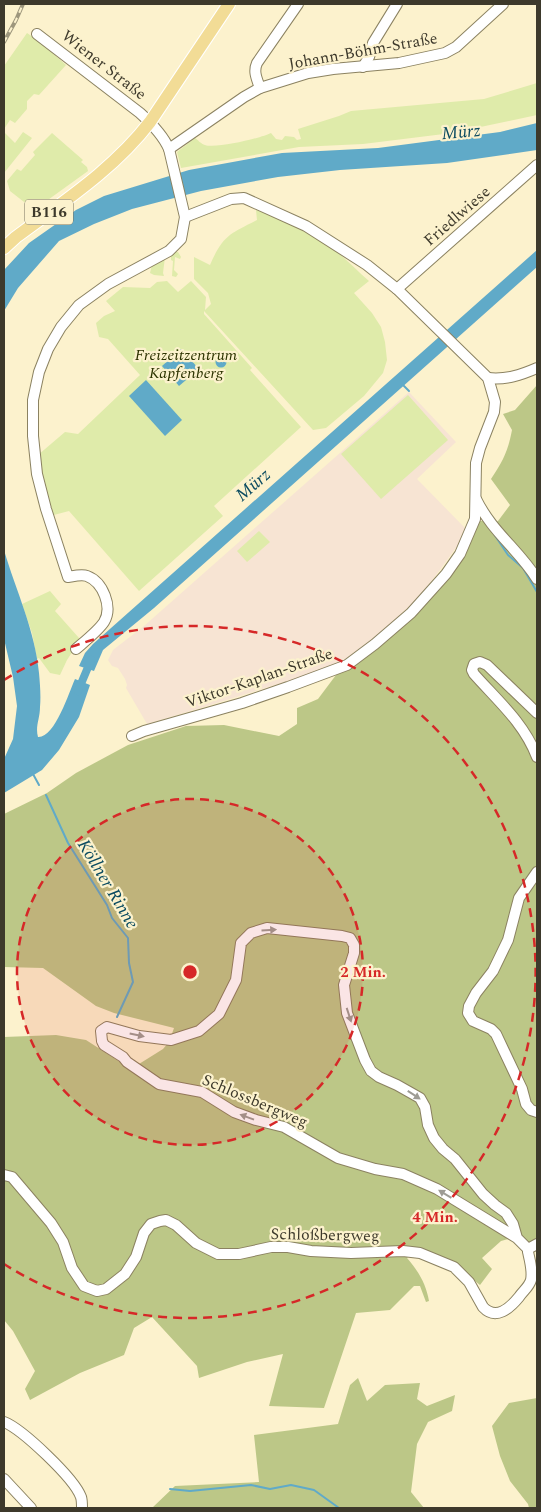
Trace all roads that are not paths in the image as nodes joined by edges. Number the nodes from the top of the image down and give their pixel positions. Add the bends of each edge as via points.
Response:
1 (229, 4) edge
2 (298, 4) edge
3 (398, 4) edge
4 (503, 4) edge
5 (38, 34) dead end
6 (362, 67) junction
7 (260, 88) junction
8 (150, 122) junction
9 (169, 149) junction
10 (537, 165) edge
11 (185, 217) junction
12 (4, 248) edge
13 (397, 288) junction
14 (537, 368) edge
15 (488, 378) junction
16 (475, 497) junction
17 (537, 580) edge
18 (76, 649) dead end
19 (537, 713) edge
20 (132, 736) dead end
21 (537, 757) edge
22 (537, 872) edge
23 (537, 1112) edge
24 (4, 1175) edge
25 (517, 1238) junction
26 (533, 1246) edge
27 (4, 1422) edge
28 (4, 1481) edge
29 (31, 1508) edge
30 (82, 1508) edge

1 - 8 main road, Wiener Straße / B116
2 - 7 street via 255,67
3 - 6 street
4 - 6 street, Johann-Böhm-Straße via 456,47 445,53
5 - 8 street, Wiener Straße
6 - 7 street, Johann-Böhm-Straße via 308,73
7 - 9 street, Johann-Böhm-Straße
8 - 9 street
8 - 12 main road, Wiener Straße / B116 via 96,177
9 - 11 street
10 - 13 street, Friedlwiese
11 - 13 street, Viktor-Kaplan-Straße via 244,198 306,226
11 - 18 street via 181,239 169,251 108,284 79,305 61,327 39,372 33,400 33,436 37,474 46,509 68,577 85,575 94,579 106,602 104,622
13 - 15 street, Viktor-Kaplan-Straße
14 - 15 street via 502,379
15 - 16 street, Viktor-Kaplan-Straße via 495,402 494,412 476,463
16 - 17 street via 484,515 528,565
16 - 20 street, Viktor-Kaplan-Straße via 475,519 460,554 446,574 410,613 360,656 346,665 288,687
19 - 21 street via 487,665 474,664 474,674 527,736
22 - 23 street via 519,898 508,940 468,1012 473,1021 496,1034 526,1104
24 - 26 street, Schloßbergweg via 12,1177 51,1223 84,1286 97,1291 106,1289 125,1274 136,1257 144,1233 151,1224 166,1220 196,1243 218,1254 239,1254 271,1247 351,1253 420,1253 454,1267 469,1282 483,1307 494,1313 512,1305 528,1286 532,1272 528,1252
25 -> 25 street, Schlossbergweg via 436,1189 403,1174 338,1158 284,1127 234,1112 202,1092 159,1084 104,1045 101,1031 107,1027 138,1036 171,1040 198,1031 219,1014 236,980 241,943 251,933 267,928 350,938 354,952 344,985 347,1013 371,1071 420,1098 426,1107 428,1125 434,1138 483,1194 506,1213
25 - 26 street, Schlossbergweg
27 - 30 street via 56,1463 74,1485
28 - 29 street

